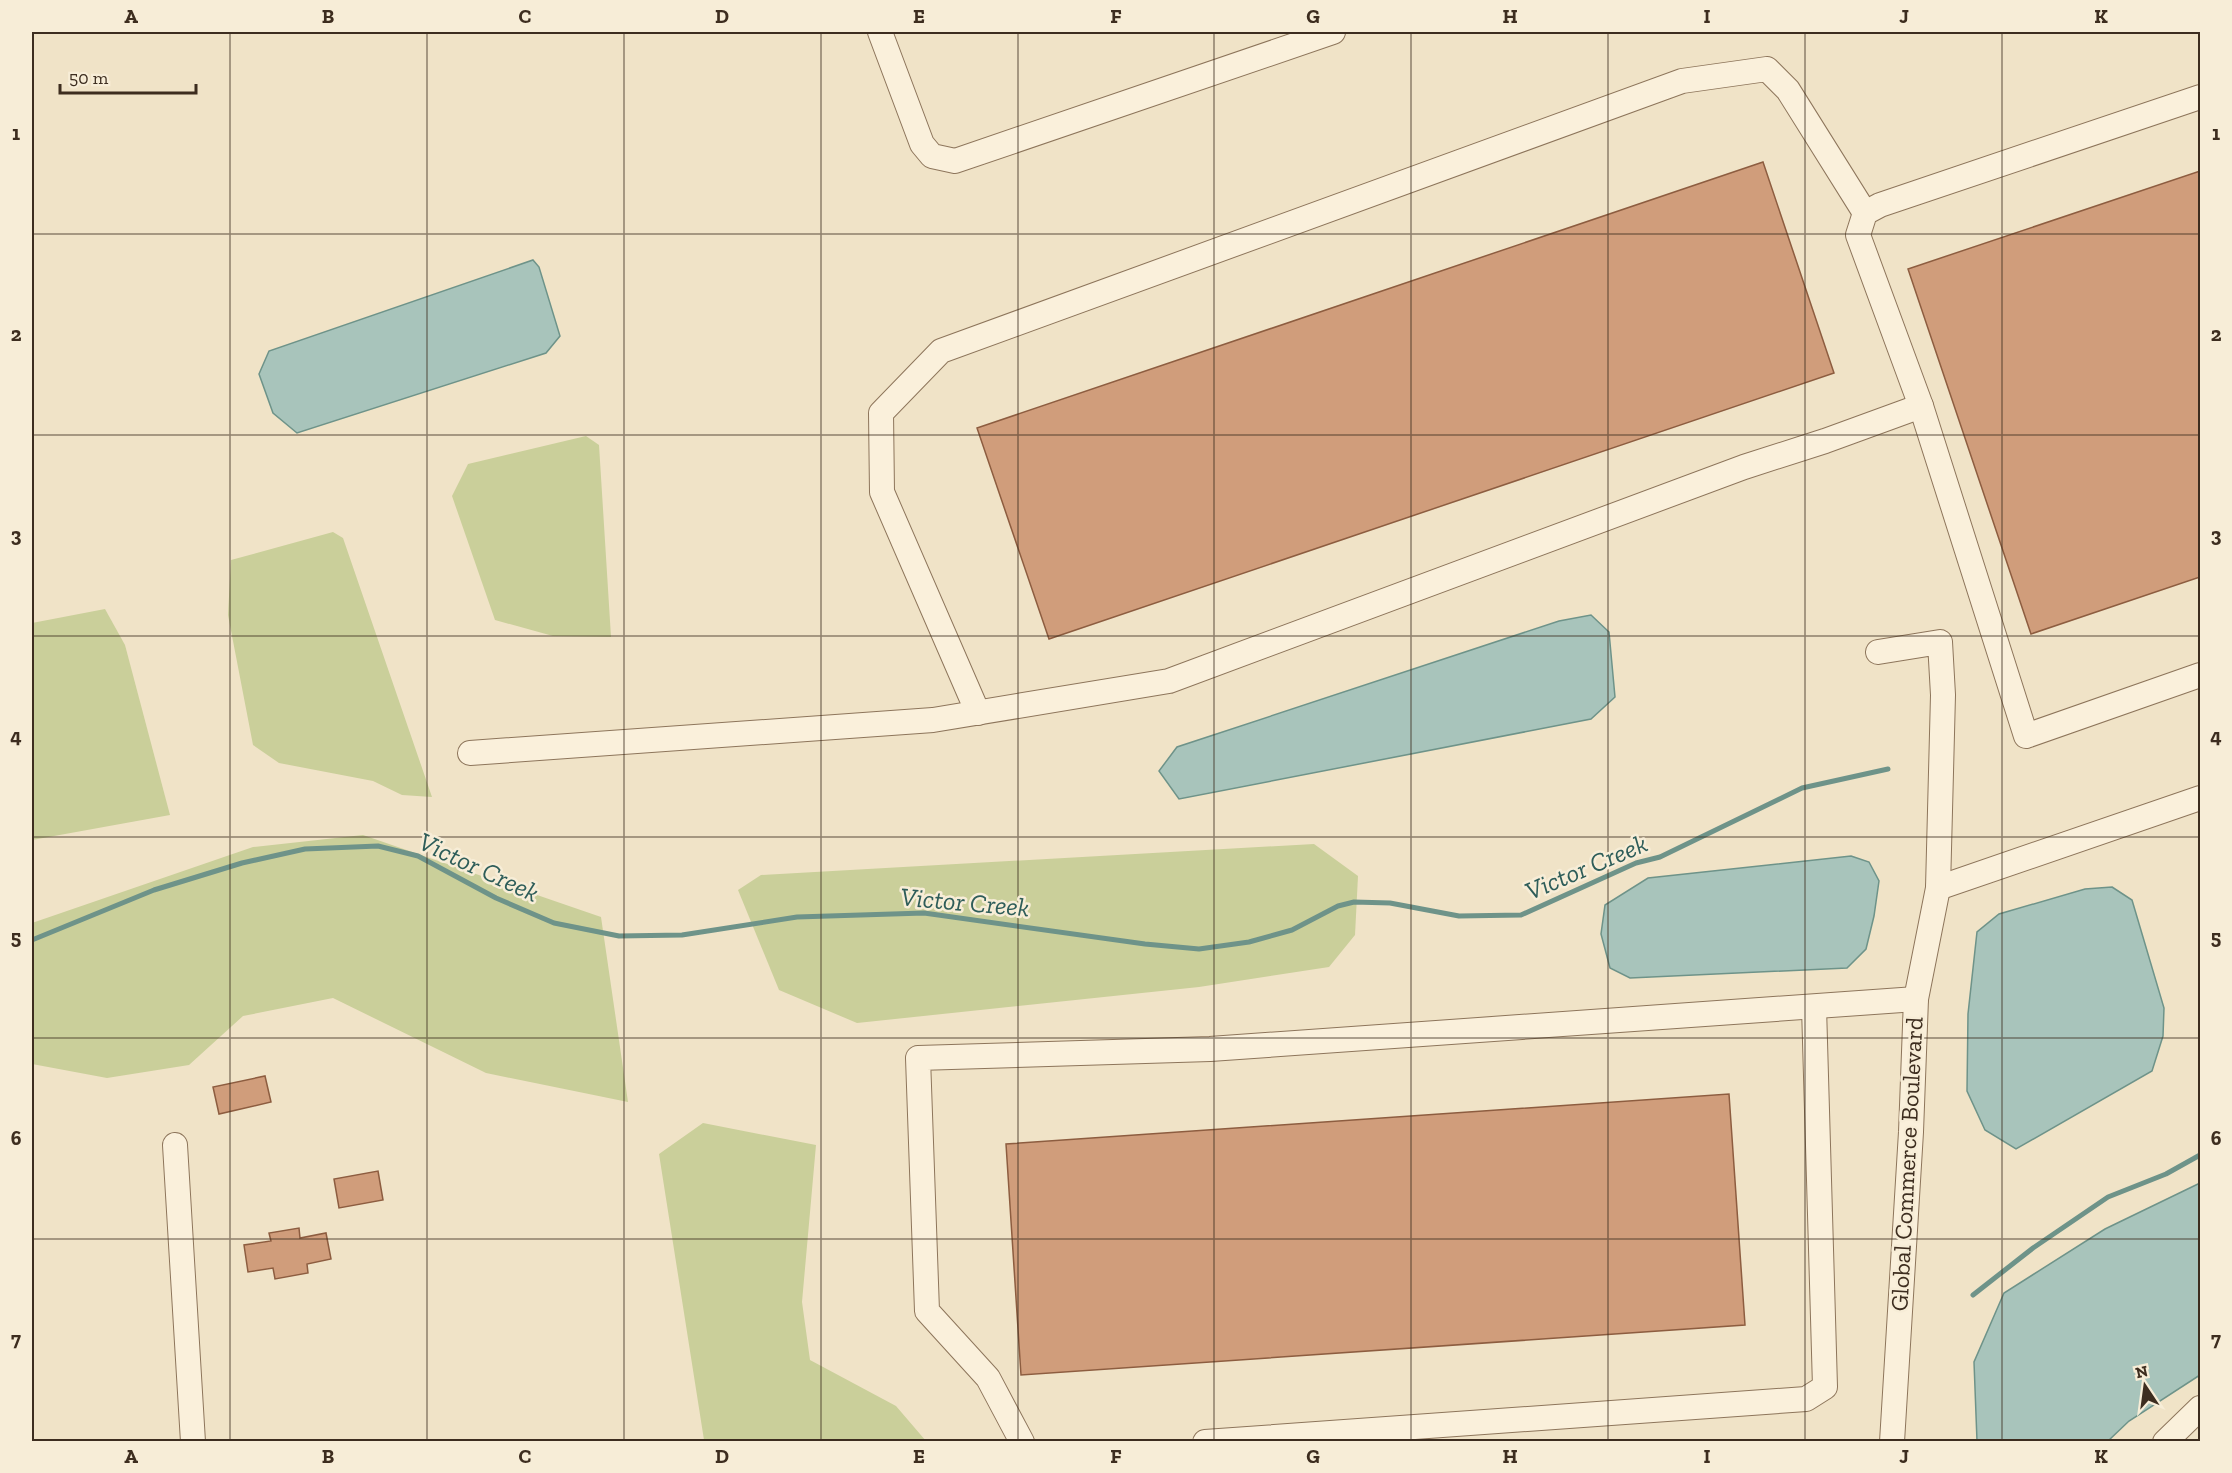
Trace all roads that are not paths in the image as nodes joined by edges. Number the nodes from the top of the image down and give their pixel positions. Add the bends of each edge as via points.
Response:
1 (880, 32) edge
2 (1333, 32) edge
3 (2200, 97) edge
4 (1865, 213) junction
5 (1921, 406) junction
6 (1878, 652) dead end
7 (2200, 675) edge
8 (978, 713) junction
9 (470, 753) dead end
10 (2200, 798) edge
11 (1938, 888) junction
12 (1916, 999) junction
13 (1814, 1006) junction
14 (176, 1145) dead end
15 (2200, 1408) edge
16 (193, 1442) edge
17 (1022, 1442) edge
18 (1204, 1442) edge
19 (1892, 1442) edge
20 (2165, 1442) edge

1 - 2 street via 922,144 932,156 955,161
3 - 4 street
4 - 5 street via 1857,235
4 - 8 street via 1788,90 1767,69 1682,81 941,351 881,413 882,492
5 - 7 street via 2026,736
5 - 8 street via 1744,467 1169,681
6 - 11 street, Global Commerce Boulevard via 1940,642 1943,695
8 - 9 street via 933,720
10 - 11 street
11 - 12 street, Global Commerce Boulevard
12 - 13 street
12 - 19 street, Global Commerce Boulevard
13 - 17 street via 1210,1048 918,1059 927,1311 988,1378
13 - 18 street via 1825,1387 1806,1399
14 - 16 street
15 - 20 street

